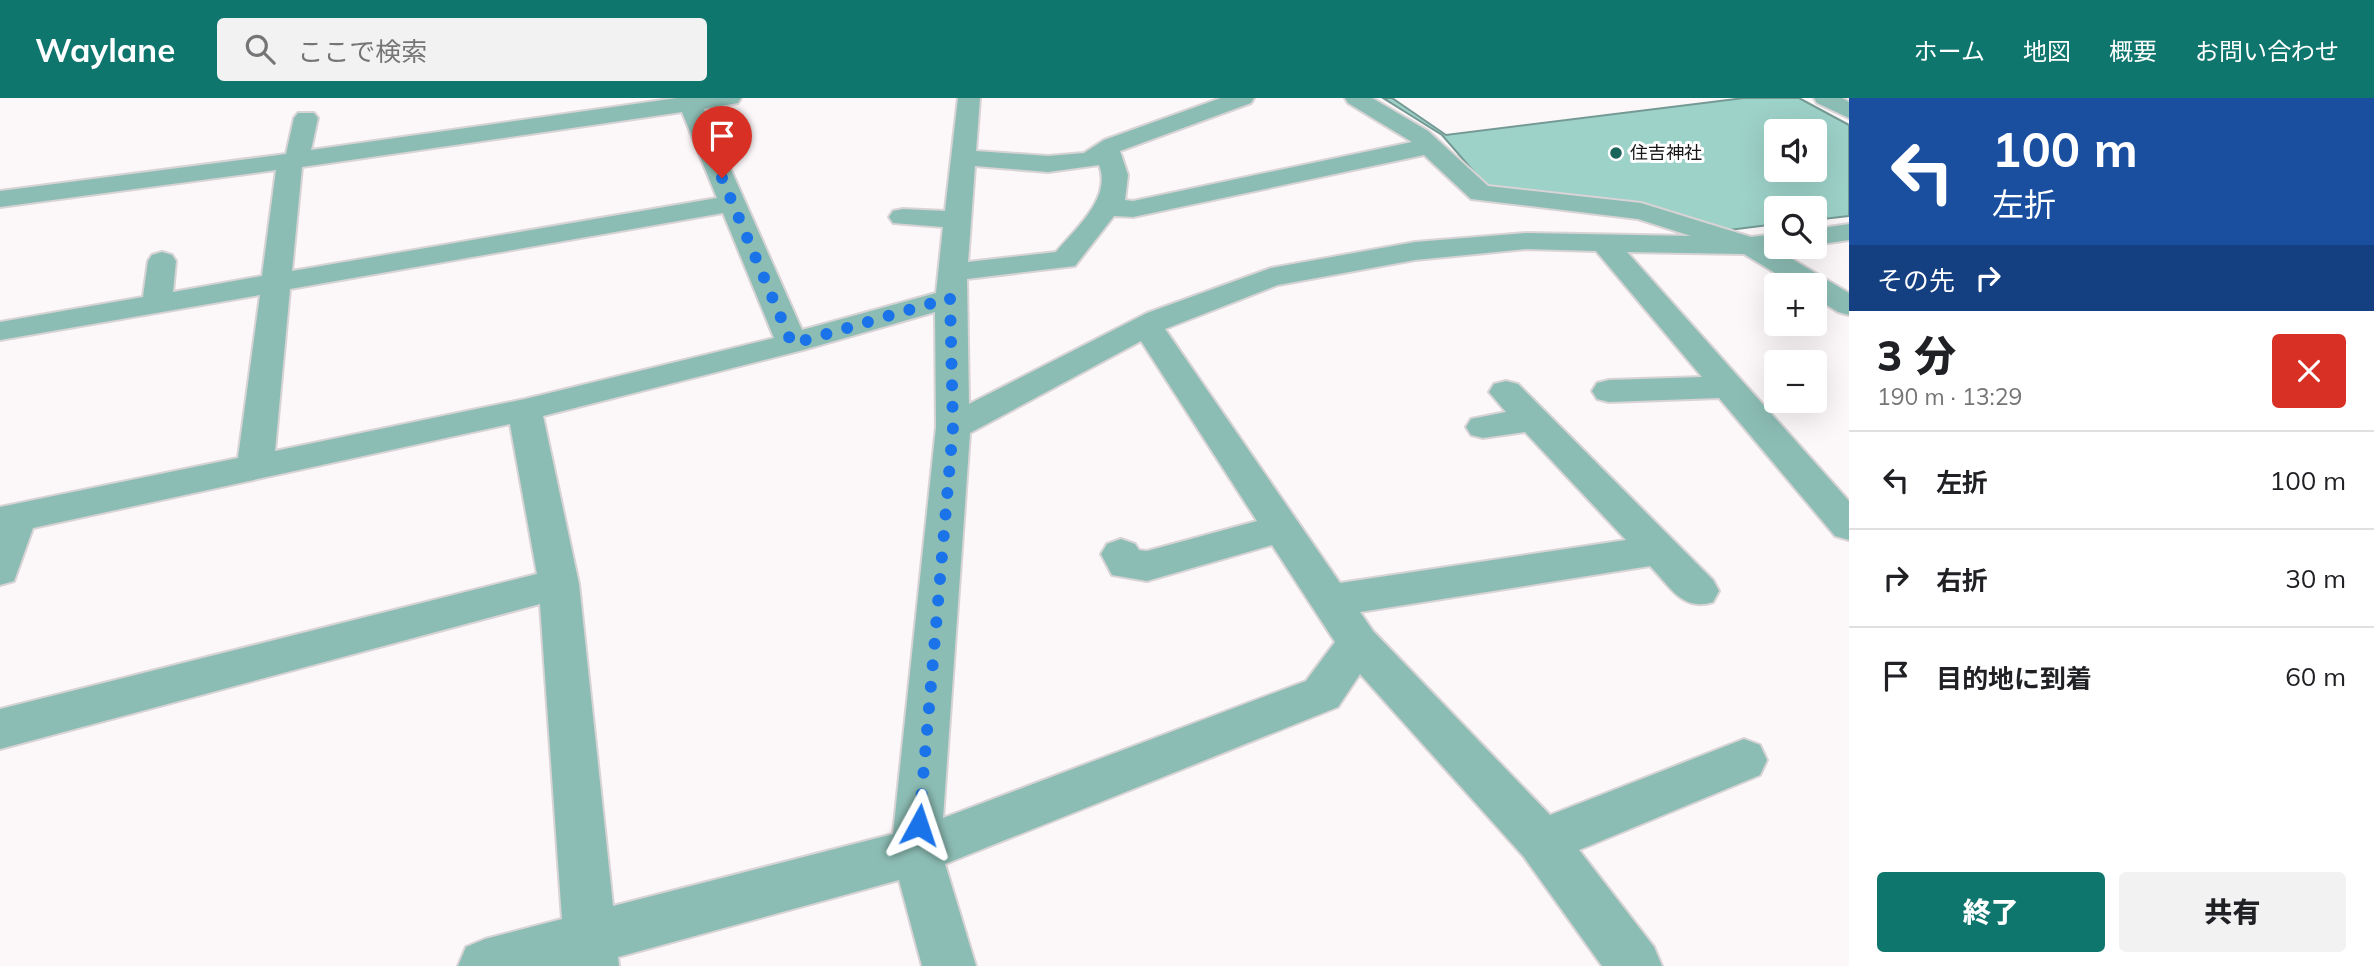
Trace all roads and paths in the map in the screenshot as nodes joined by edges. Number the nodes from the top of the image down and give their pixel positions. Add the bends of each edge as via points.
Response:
1 (730, 98) edge
2 (969, 98) edge
3 (1356, 98) edge
4 (1825, 98) edge
5 (1229, 100) edge
6 (690, 101) edge
7 (1849, 111) edge
8 (306, 118) dead end
9 (1118, 119) dead end
10 (1144, 133) junction
11 (435, 141) junction
12 (1430, 146) junction
13 (1107, 148) junction
14 (963, 158) junction
15 (294, 161) junction
16 (438, 167) dead end
17 (1480, 193) junction
18 (0, 199) edge
19 (733, 203) junction
20 (1106, 207) junction
21 (903, 217) dead end
22 (958, 220) junction
23 (1849, 232) edge
24 (1827, 235) edge
25 (1508, 243) junction
26 (1604, 243) junction
27 (1763, 244) edge
28 (162, 261) dead end
29 (1800, 273) edge
30 (276, 281) junction
31 (951, 285) junction
32 (1827, 292) edge
33 (157, 303) junction
34 (1849, 306) edge
35 (1147, 326) junction
36 (0, 331) edge
37 (792, 344) junction
38 (1729, 387) junction
39 (1609, 391) dead end
40 (1506, 392) dead end
41 (525, 410) junction
42 (1533, 420) junction
43 (953, 427) junction
44 (1483, 427) dead end
45 (254, 466) junction
46 (8, 519) edge
47 (1849, 526) edge
48 (1281, 528) junction
49 (1657, 550) junction
50 (1121, 554) dead end
51 (0, 570) edge
52 (559, 584) junction
53 (1699, 591) dead end
54 (1329, 600) junction
55 (1358, 643) junction
56 (0, 729) edge
57 (1744, 760) dead end
58 (1542, 841) junction
59 (916, 852) junction
60 (592, 952) edge
61 (485, 966) edge
62 (949, 966) edge
63 (1635, 966) edge

1 - 6 street
2 - 14 street
3 - 12 street
4 - 7 street
5 - 10 street
6 - 11 street
6 - 19 street
8 - 15 street
9 - 10 street
10 - 13 street
11 - 15 street
11 - 16 street
12 - 17 street
12 - 20 street via 1133,209
13 - 14 street via 1090,160 1048,164
13 - 20 street via 1115,175 1112,201
14 - 22 street
15 - 18 street
15 - 30 street
17 - 25 street
17 - 27 street via 1640,211
19 - 30 street
19 - 37 street
20 - 31 street via 1065,260
21 - 22 street
22 - 31 street
23 - 24 street
25 - 26 street
25 - 35 street via 1415,251 1271,277
26 - 27 street
26 - 38 street
27 - 29 street
28 - 33 street
30 - 33 street
30 - 45 street
31 - 37 street
31 - 43 street
32 - 34 street
33 - 36 street
35 - 43 street
35 - 48 street
37 - 41 street
38 - 39 street
38 - 47 street
40 - 42 street
41 - 45 street
41 - 52 street
42 - 44 street
42 - 49 street
43 - 59 street
45 - 46 street
46 - 51 street
48 - 50 street via 1147,566 1126,564
48 - 54 street
49 - 53 street
49 - 54 street
52 - 56 street
52 - 60 street
54 - 55 street
55 - 58 street
55 - 59 street via 1322,694
57 - 58 street
58 - 63 street
59 - 60 street
59 - 62 street
60 - 61 street

